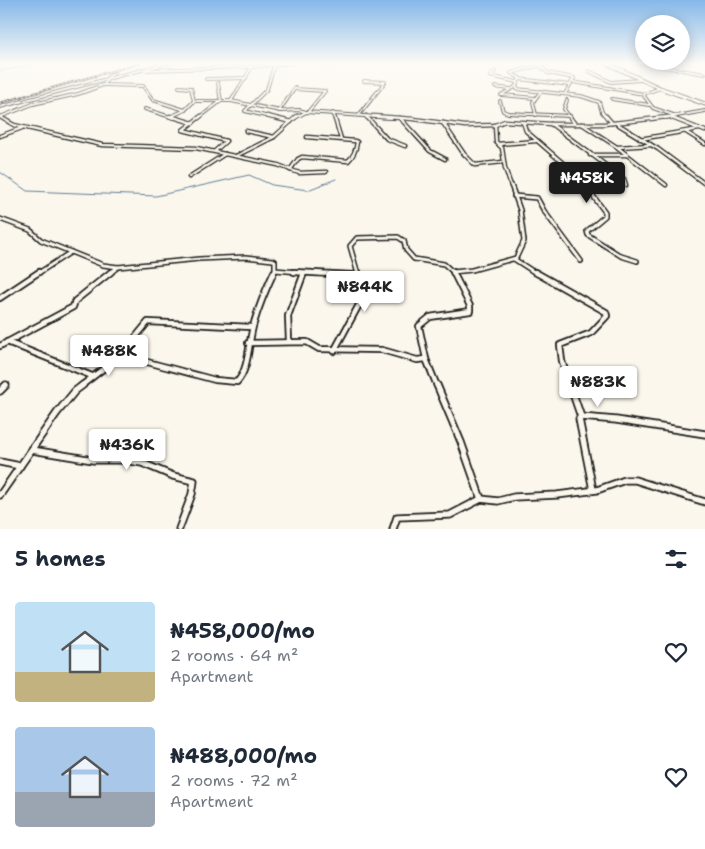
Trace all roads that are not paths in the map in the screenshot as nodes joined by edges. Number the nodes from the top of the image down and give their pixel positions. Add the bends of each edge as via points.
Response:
1 (69, 88) edge
2 (96, 88) edge
3 (144, 88) edge
4 (188, 88) edge
5 (219, 88) edge
6 (240, 88) edge
7 (268, 88) edge
8 (381, 88) edge
9 (499, 88) edge
10 (516, 88) joint
11 (569, 88) edge
12 (607, 88) edge
13 (660, 88) joint
14 (511, 90) junction
15 (542, 91) junction
16 (565, 94) junction
17 (644, 94) junction
18 (535, 98) junction
19 (612, 99) dead end
20 (25, 100) junction
21 (567, 100) dead end
22 (194, 101) junction
23 (221, 101) junction
24 (231, 101) junction
25 (500, 101) dead end
26 (705, 104) edge
27 (253, 105) junction
28 (650, 106) junction
29 (0, 108) edge
30 (22, 108) junction
31 (145, 110) dead end
32 (185, 110) junction
33 (279, 111) junction
34 (705, 111) edge
35 (307, 112) junction
36 (333, 113) junction
37 (359, 115) junction
38 (536, 115) junction
39 (366, 116) junction
40 (570, 116) junction
41 (0, 117) edge
42 (170, 117) junction
43 (678, 117) junction
44 (400, 118) junction
45 (670, 118) junction
46 (193, 122) junction
47 (291, 122) junction
48 (523, 122) junction
49 (443, 123) junction
50 (614, 123) junction
51 (551, 124) junction
52 (575, 124) junction
53 (582, 124) junction
54 (495, 125) junction
55 (24, 127) junction
56 (699, 129) junction
57 (246, 131) dead end
58 (705, 131) edge
59 (686, 132) junction
60 (0, 136) edge
61 (274, 137) junction
62 (307, 138) dead end
63 (341, 139) junction
64 (640, 139) junction
65 (536, 140) junction
66 (498, 144) junction
67 (705, 144) edge
68 (651, 145) junction
69 (405, 146) dead end
70 (617, 147) junction
71 (215, 151) junction
72 (226, 154) junction
73 (590, 155) junction
74 (628, 155) junction
75 (236, 156) junction
76 (445, 159) dead end
77 (503, 162) junction
78 (290, 170) junction
79 (326, 172) dead end
80 (190, 177) dead end
81 (705, 184) edge
82 (626, 185) dead end
83 (666, 185) dead end
84 (514, 196) junction
85 (0, 219) edge
86 (71, 252) junction
87 (514, 259) junction
88 (581, 261) dead end
89 (637, 261) dead end
90 (118, 267) junction
91 (275, 270) junction
92 (453, 272) junction
93 (304, 273) junction
94 (358, 274) junction
95 (0, 298) edge
96 (251, 327) junction
97 (289, 341) junction
98 (7, 342) junction
99 (248, 343) junction
100 (0, 346) edge
101 (334, 351) junction
102 (121, 355) junction
103 (426, 359) junction
104 (92, 376) junction
105 (6, 385) dead end
106 (0, 391) edge
107 (581, 417) junction
108 (705, 434) edge
109 (32, 450) junction
110 (0, 462) edge
111 (20, 466) junction
112 (593, 490) junction
113 (0, 495) edge
114 (481, 499) junction
115 (705, 502) edge
116 (179, 529) edge
117 (393, 529) edge

1 - 20 street
2 - 30 street
3 - 32 street via 153,100
4 - 22 street via 192,88
5 - 23 street
6 - 24 street
7 - 27 street
8 - 37 street
9 - 14 street
10 - 14 street
10 - 15 street
11 - 16 street
12 - 17 street
13 - 17 street
13 - 26 main road
14 - 18 street via 501,94
15 - 16 street
15 - 18 street
16 - 50 street via 599,102 602,112
17 - 28 street
18 - 38 street
19 - 28 street
20 - 29 street
20 - 30 street
21 - 40 street via 564,109
22 - 23 street
22 - 32 street
23 - 24 street
23 - 46 street
24 - 27 street
25 - 38 street via 502,111 506,113
27 - 33 street
27 - 47 street via 245,111
28 - 43 street
30 - 41 street
31 - 42 street
32 - 42 street
33 - 35 street
33 - 35 street via 296,88 326,91
34 - 43 street
35 - 36 street
35 - 47 street
36 - 37 street
36 - 63 street
37 - 39 street
38 - 40 street
39 - 44 street
39 - 69 street via 388,140
40 - 52 street
41 - 55 street via 10,124
42 - 46 street
43 - 45 street
44 - 49 street
44 - 76 street via 430,151
45 - 50 street
45 - 56 street
46 - 71 street via 183,131 226,141
47 - 61 street
48 - 51 street
48 - 54 street via 505,121
48 - 65 street via 524,129
49 - 54 street
49 - 77 street via 475,165
50 - 53 street
50 - 64 street
51 - 52 street
51 - 73 street
52 - 53 street
53 - 70 street
54 - 66 street
55 - 60 street
55 - 71 street via 107,146
56 - 58 street
56 - 59 street
57 - 61 street
59 - 64 street
59 - 67 street
61 - 75 street
62 - 63 street
63 - 78 street via 357,142 350,160 302,157
64 - 68 street
65 - 66 street
65 - 89 street via 579,177 605,212 605,216 588,231 588,236 621,256
66 - 77 street via 502,148
68 - 70 street
68 - 81 street
70 - 74 street
71 - 72 street
72 - 75 street
72 - 80 street
73 - 74 street
73 - 82 street via 621,177
74 - 83 street
75 - 78 street
77 - 84 street
78 - 79 street via 298,173
84 - 87 street via 520,210 524,241
84 - 88 street via 537,198
85 - 86 street via 30,230 41,240
86 - 90 street via 103,265
86 - 95 street
87 - 92 street
87 - 107 street via 606,312 604,321 589,336 560,345 562,361
90 - 91 street via 246,257 276,261
90 - 98 street via 75,301 73,307
91 - 93 street
91 - 96 street
92 - 94 street via 443,264 415,260 405,251 404,241 398,237 358,238 350,246
92 - 103 street via 471,309 430,317 420,323
93 - 94 street
93 - 97 street via 288,316
94 - 101 street via 364,283 360,303
96 - 99 street
96 - 102 street via 150,322
97 - 99 street
97 - 101 street via 307,342 319,349
98 - 100 street
98 - 104 street
99 - 102 street via 244,373 237,382 228,383
101 - 103 street via 382,350 417,360
102 - 104 street
103 - 114 street
104 - 109 street via 75,391
105 - 106 street
107 - 108 street
107 - 112 street
109 - 111 street
109 - 116 street via 93,460 142,463 194,481
110 - 111 street
111 - 113 street
112 - 114 street via 498,501
112 - 115 street via 630,479
114 - 117 street via 450,515 397,517

